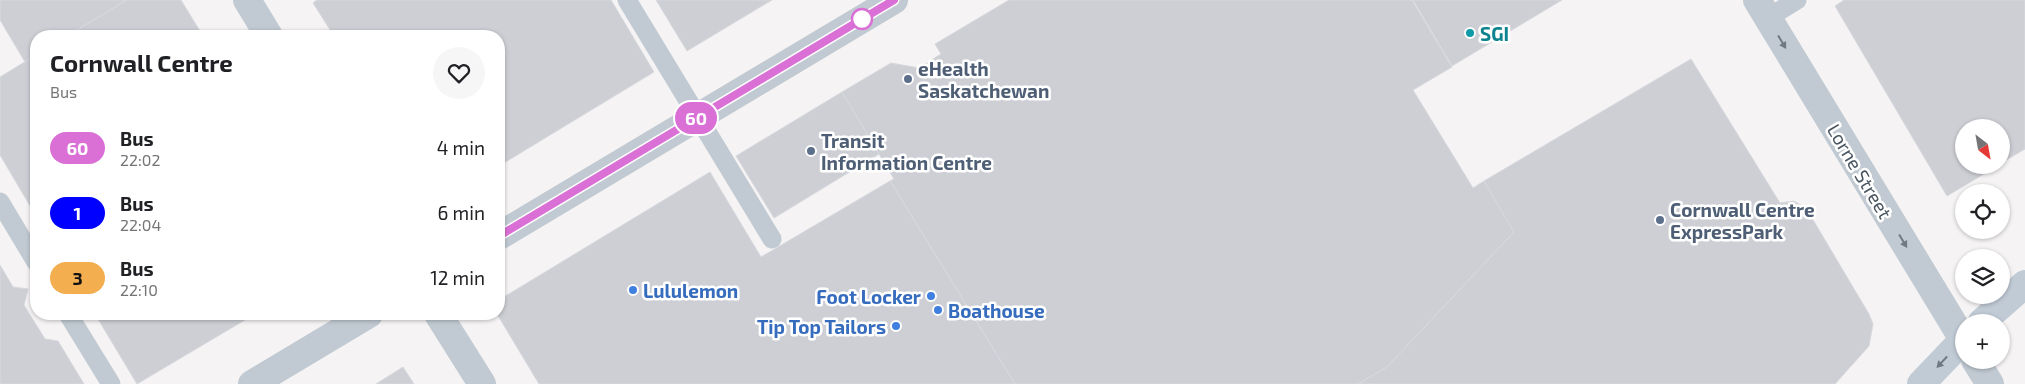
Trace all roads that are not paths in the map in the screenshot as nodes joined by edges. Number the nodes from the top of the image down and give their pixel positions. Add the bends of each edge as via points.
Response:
1 (247, 0) edge
2 (627, 0) edge
3 (894, 0) edge
4 (1797, 0) edge
5 (1763, 9) edge
6 (265, 30) edge
7 (698, 117) junction
8 (0, 202) edge
9 (505, 232) edge
10 (772, 239) dead end
11 (30, 252) edge
12 (2025, 284) edge
13 (1996, 314) edge
14 (1955, 316) edge
15 (72, 320) edge
16 (359, 320) edge
17 (442, 320) edge
18 (1955, 353) edge
19 (1983, 369) edge
20 (111, 384) edge
21 (252, 384) edge
22 (482, 384) edge
23 (1921, 384) edge
24 (1990, 384) edge

1 - 6 street
2 - 7 lane
3 - 7 street
4 - 5 lane
5 -> 14 street, Lorne Street
7 - 9 street
7 - 10 lane
8 - 11 lane
12 - 13 main road
15 - 20 lane
16 - 21 street
17 - 22 street
18 -> 23 main road
19 - 24 street, Lorne Street

